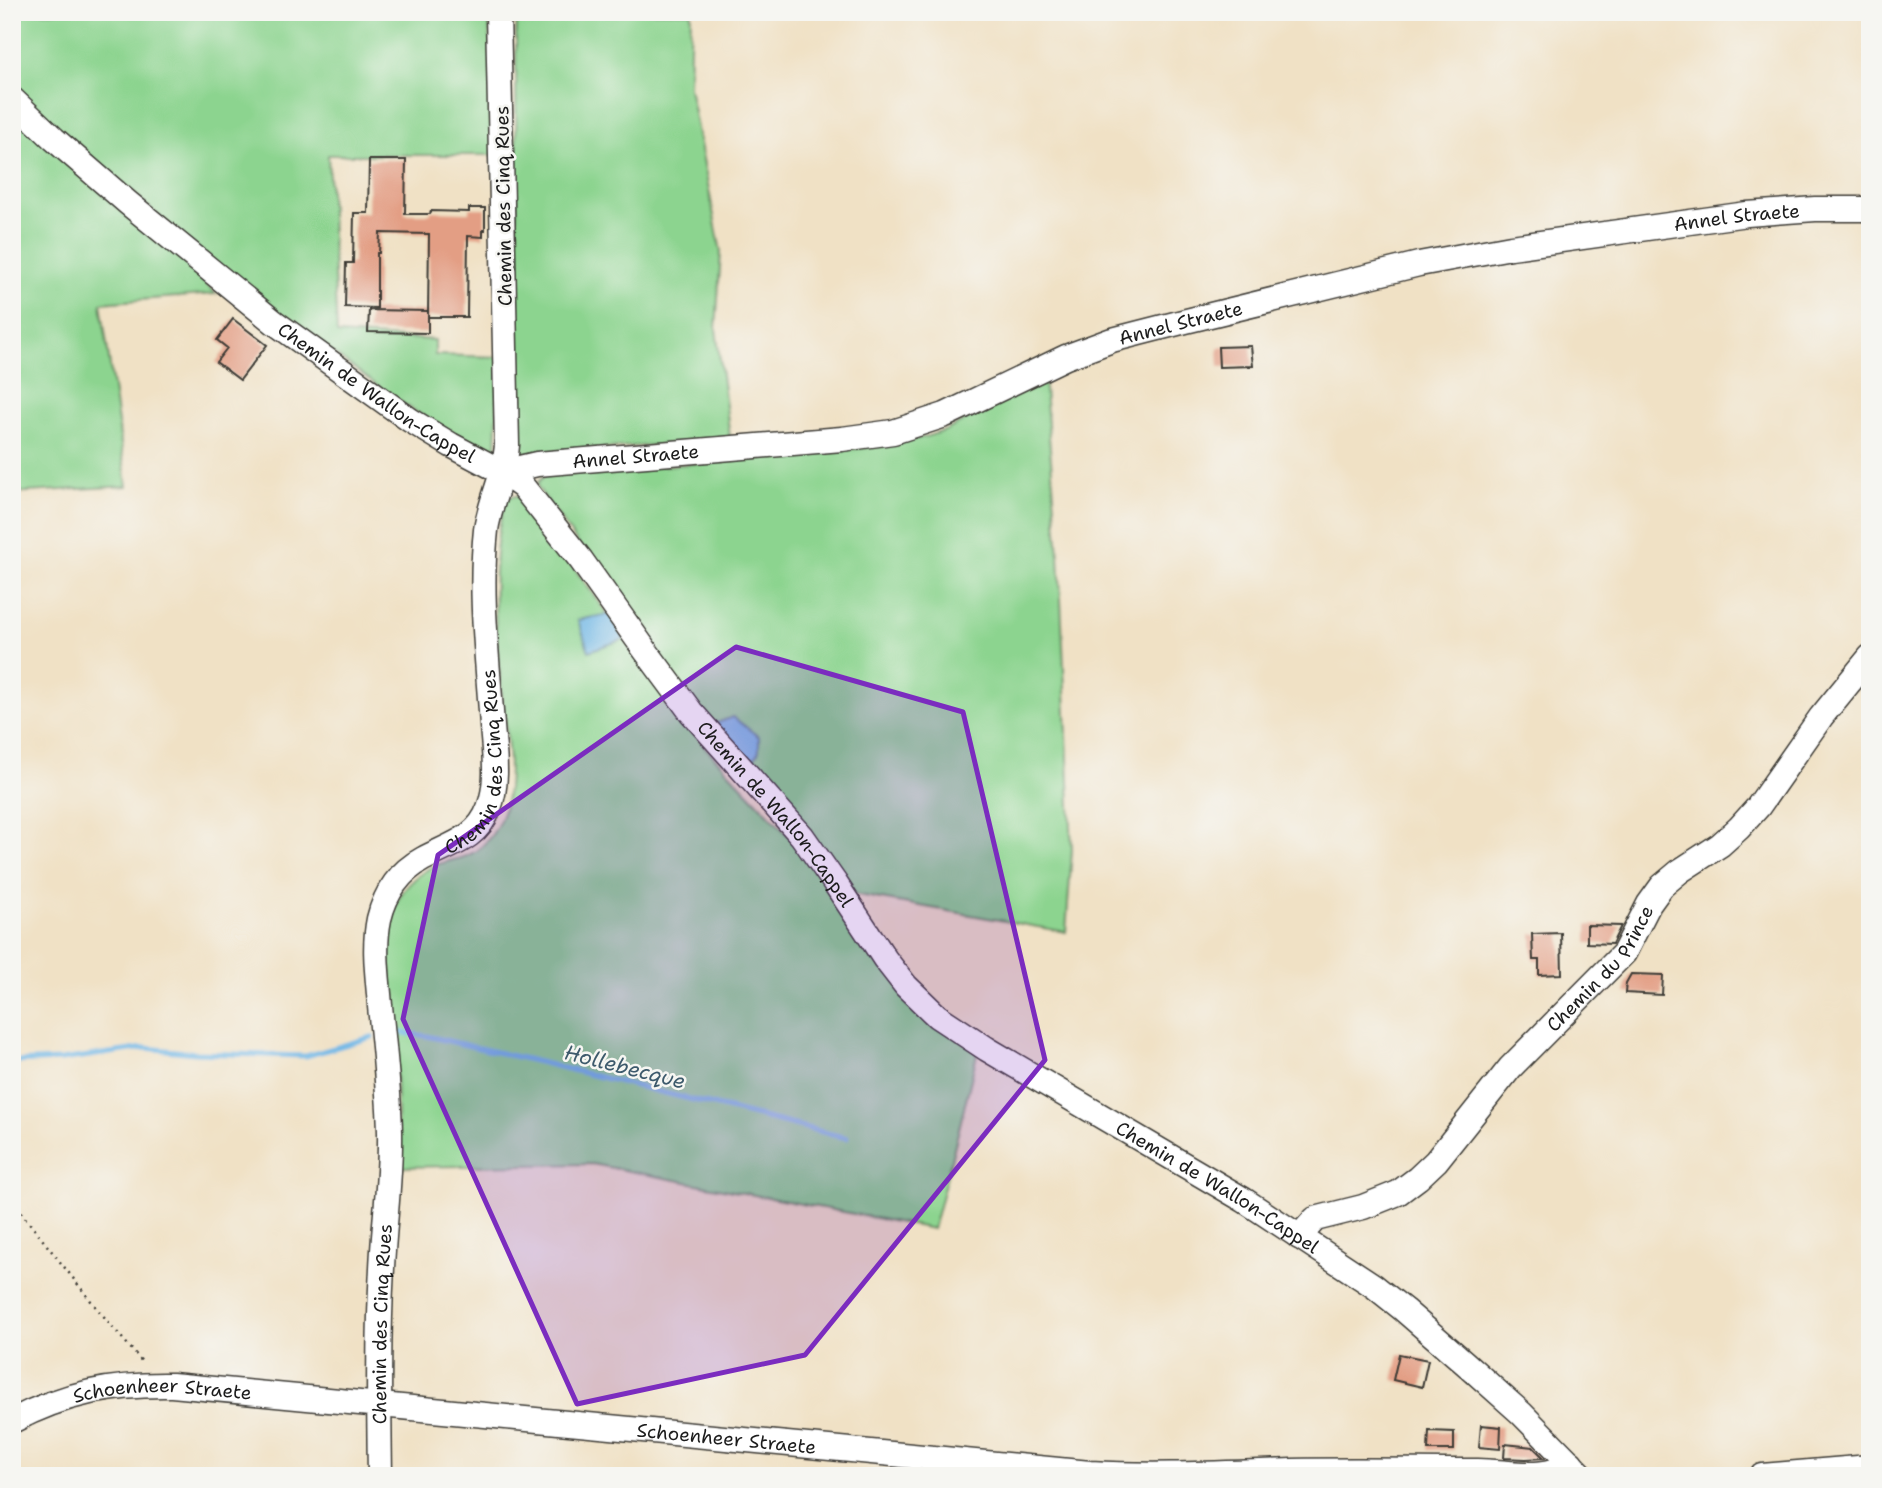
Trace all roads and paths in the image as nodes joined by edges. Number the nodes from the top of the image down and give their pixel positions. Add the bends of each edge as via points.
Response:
1 (498, 12) edge
2 (12, 99) edge
3 (1870, 209) edge
4 (502, 472) junction
5 (1870, 657) edge
6 (12, 1201) edge
7 (1299, 1237) junction
8 (162, 1385) junction
9 (380, 1405) junction
10 (12, 1421) edge
11 (1870, 1466) edge
12 (1577, 1469) edge
13 (380, 1476) edge
14 (1762, 1476) edge

1 - 4 street, Chemin des Cinq Rues via 507,423
2 - 4 street, Chemin de Wallon-Cappel via 135,210 281,328 416,424
3 - 4 street, Annel Straete via 1747,214 1419,264 1112,340 1066,356 945,415 893,432 537,464
4 - 7 street, Chemin de Wallon-Cappel via 540,506 691,712 802,836 886,959 924,1005 979,1044
4 - 9 street, Chemin des Cinq Rues via 489,515 484,563 495,770 491,803 473,833 403,873 390,890 378,929 390,1140 381,1284
5 - 7 street, Chemin du Prince via 1758,807 1720,845 1662,886 1624,953 1510,1068 1436,1161 1398,1193 1315,1219
6 - 8 path
7 - 12 street, Chemin de Wallon-Cappel via 1410,1315
8 - 9 street, Schoenheer Straete
8 - 10 street, Schoenheer Straete via 93,1390
9 - 12 street, Schoenheer Straete via 1097,1474 1350,1470 1544,1474
9 - 13 street, Chemin des Cinq Rues
11 - 14 street

